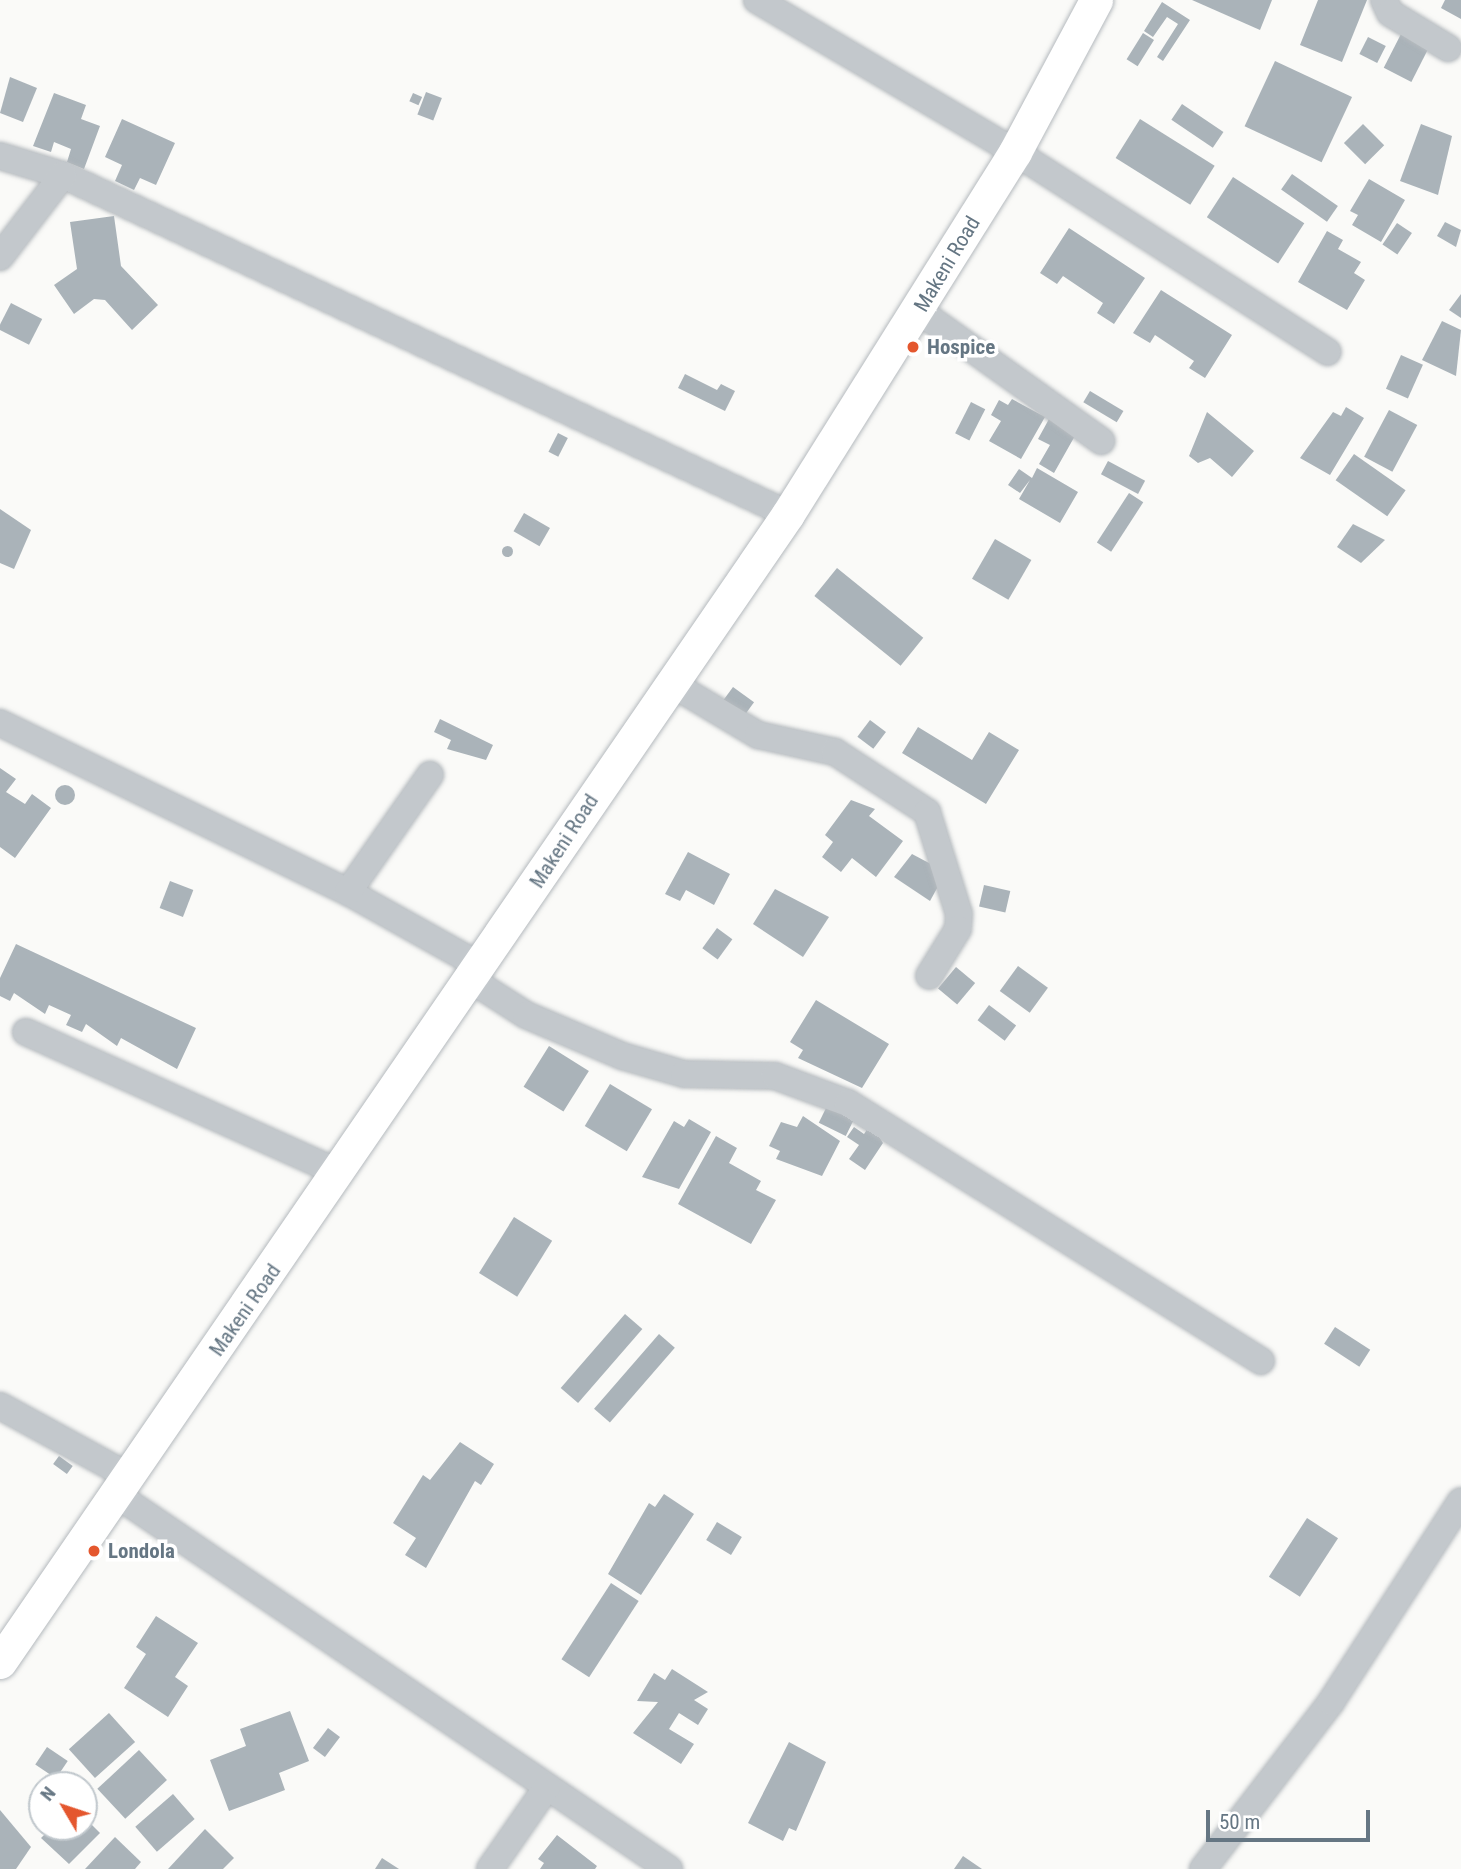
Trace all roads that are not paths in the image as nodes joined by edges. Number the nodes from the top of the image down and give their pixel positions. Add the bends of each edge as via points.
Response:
1 (757, 0) edge
2 (1096, 0) edge
3 (1384, 0) edge
4 (1448, 48) dead end
5 (1015, 152) junction
6 (0, 156) edge
7 (63, 175) junction
8 (0, 257) edge
9 (919, 311) junction
10 (1328, 352) dead end
11 (1101, 441) dead end
12 (788, 514) junction
13 (669, 682) junction
14 (0, 723) edge
15 (430, 775) dead end
16 (348, 892) junction
17 (477, 974) junction
18 (929, 976) dead end
19 (26, 1032) dead end
20 (340, 1172) junction
21 (1261, 1361) dead end
22 (0, 1406) edge
23 (124, 1486) junction
24 (1461, 1500) edge
25 (0, 1662) edge
26 (547, 1787) junction
27 (490, 1869) edge
28 (669, 1869) edge
29 (1203, 1869) edge

1 - 5 street
2 - 5 main road, Makeni Road
3 - 4 street via 1390,13
5 - 9 main road, Makeni Road
5 - 10 street
6 - 7 street
7 - 8 street
7 - 12 street
9 - 11 street
9 - 12 main road, Makeni Road
12 - 13 main road, Makeni Road
13 - 17 main road, Makeni Road
13 - 18 street via 758,735 835,752 927,812 959,914 958,929
14 - 16 street
15 - 16 street
16 - 17 street
17 - 20 main road, Makeni Road
17 - 21 street via 526,1014 622,1056 684,1074 775,1076 848,1103
19 - 20 street
20 - 23 main road, Makeni Road
22 - 23 street
23 - 25 main road, Makeni Road
23 - 26 street
24 - 29 street via 1331,1702
26 - 27 street
26 - 28 street

